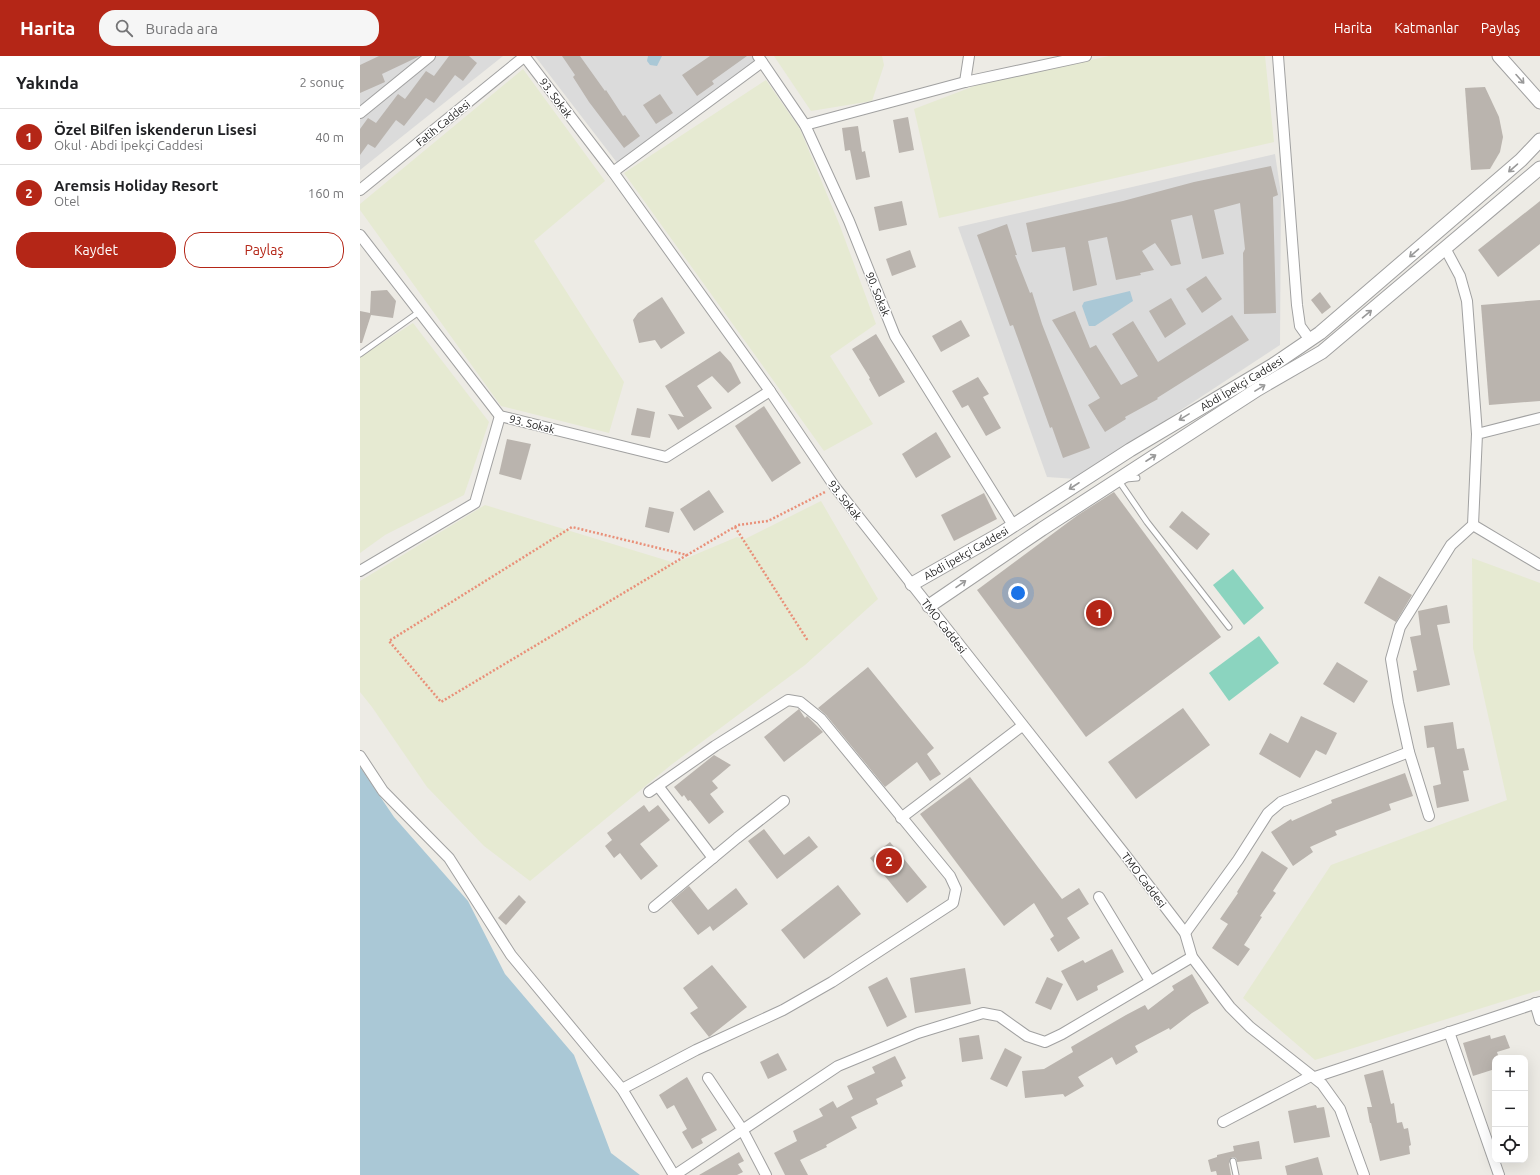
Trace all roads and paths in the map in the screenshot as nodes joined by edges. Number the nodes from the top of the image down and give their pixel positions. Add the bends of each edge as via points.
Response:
1 (430, 56) edge
2 (525, 56) edge
3 (969, 56) edge
4 (1086, 56) edge
5 (1278, 56) edge
6 (1499, 56) edge
7 (760, 59) edge
8 (1055, 60) edge
9 (965, 82) junction
10 (1540, 102) edge
11 (360, 113) edge
12 (805, 125) junction
13 (1540, 140) edge
14 (1540, 168) edge
15 (613, 172) junction
16 (360, 190) edge
17 (360, 235) edge
18 (1445, 248) junction
19 (420, 312) junction
20 (1310, 340) junction
21 (360, 354) edge
22 (770, 391) junction
23 (500, 416) junction
24 (1540, 418) edge
25 (1478, 434) junction
26 (1137, 478) dead end
27 (1118, 479) junction
28 (834, 487) junction
29 (1013, 525) junction
30 (1473, 525) junction
31 (736, 527) junction
32 (687, 556) junction
33 (1540, 565) edge
34 (360, 571) edge
35 (912, 584) junction
36 (929, 606) junction
37 (1230, 627) dead end
38 (808, 642) dead end
39 (1022, 726) junction
40 (1409, 752) junction
41 (360, 756) edge
42 (784, 801) dead end
43 (1429, 816) dead end
44 (901, 818) junction
45 (713, 858) junction
46 (1100, 897) dead end
47 (654, 907) dead end
48 (1185, 933) junction
49 (1192, 957) junction
50 (1150, 981) junction
51 (1537, 1002) edge
52 (1540, 1020) edge
53 (1449, 1032) junction
54 (1313, 1077) junction
55 (708, 1078) dead end
56 (622, 1089) junction
57 (1223, 1122) dead end
58 (742, 1129) junction
59 (1233, 1161) dead end
60 (674, 1175) edge
61 (766, 1175) edge
62 (1236, 1175) edge
63 (1364, 1175) edge
64 (1499, 1175) edge

1 - 11 street
2 - 15 street, 93. Sokak
2 - 16 street, Fatih Caddesi
3 - 9 street
4 - 8 street
5 - 20 street via 1297,305 1300,326
6 -> 10 street
7 - 12 street, 90. Sokak
7 - 15 street
8 - 9 street
9 - 12 street
12 - 29 street, 90. Sokak via 849,221 895,336
13 -> 20 street, Abdi İpekçi Caddesi via 1509,171
14 - 18 street, Abdi İpekçi Caddesi
15 - 22 street, 93. Sokak
17 - 19 street, 93. Sokak
18 - 25 street via 1460,276 1467,301
27 -> 18 street, Abdi İpekçi Caddesi via 1258,389 1322,352
19 - 21 lane
19 - 23 street, 93. Sokak
20 -> 29 street, Abdi İpekçi Caddesi
22 - 23 street, 93. Sokak via 666,457
22 - 28 street, 93. Sokak
23 - 34 street via 475,503
24 - 25 street
25 - 30 street
26 - 27 lane
36 -> 27 street, Abdi İpekçi Caddesi
27 - 37 lane via 1147,522
28 - 31 path via 768,521
28 - 35 street, 93. Sokak
29 - 35 street, Abdi İpekçi Caddesi
30 - 33 street
30 - 40 street via 1451,546 1400,627 1391,659
31 - 32 path
31 - 38 path
32 - 32 path via 572,527 389,642 441,702
35 - 36 street, TMO Caddesi
36 - 39 street, TMO Caddesi
39 - 44 street
39 - 48 street, TMO Caddesi
40 - 43 street
40 - 48 street via 1281,802 1268,813 1238,860
41 - 56 street via 383,791 449,858 510,955
42 - 45 street
44 - 45 street via 821,720 800,702 788,700 653,789
44 - 56 street via 950,876 956,889 953,903 832,982 783,1010 696,1050
45 - 47 street
46 - 50 street
48 - 49 street, TMO Caddesi
49 - 50 street
49 - 54 street, TMO Caddesi via 1230,1006 1250,1027
50 - 58 street via 1045,1042 1028,1036 1000,1016 983,1013 918,1033 838,1066
51 - 52 street
51 - 53 street
53 - 54 street
53 - 64 street
54 - 57 street
54 - 63 street, TMO Caddesi via 1340,1109
55 - 58 street
56 - 60 street
58 - 60 street
58 - 61 street
59 - 62 lane

